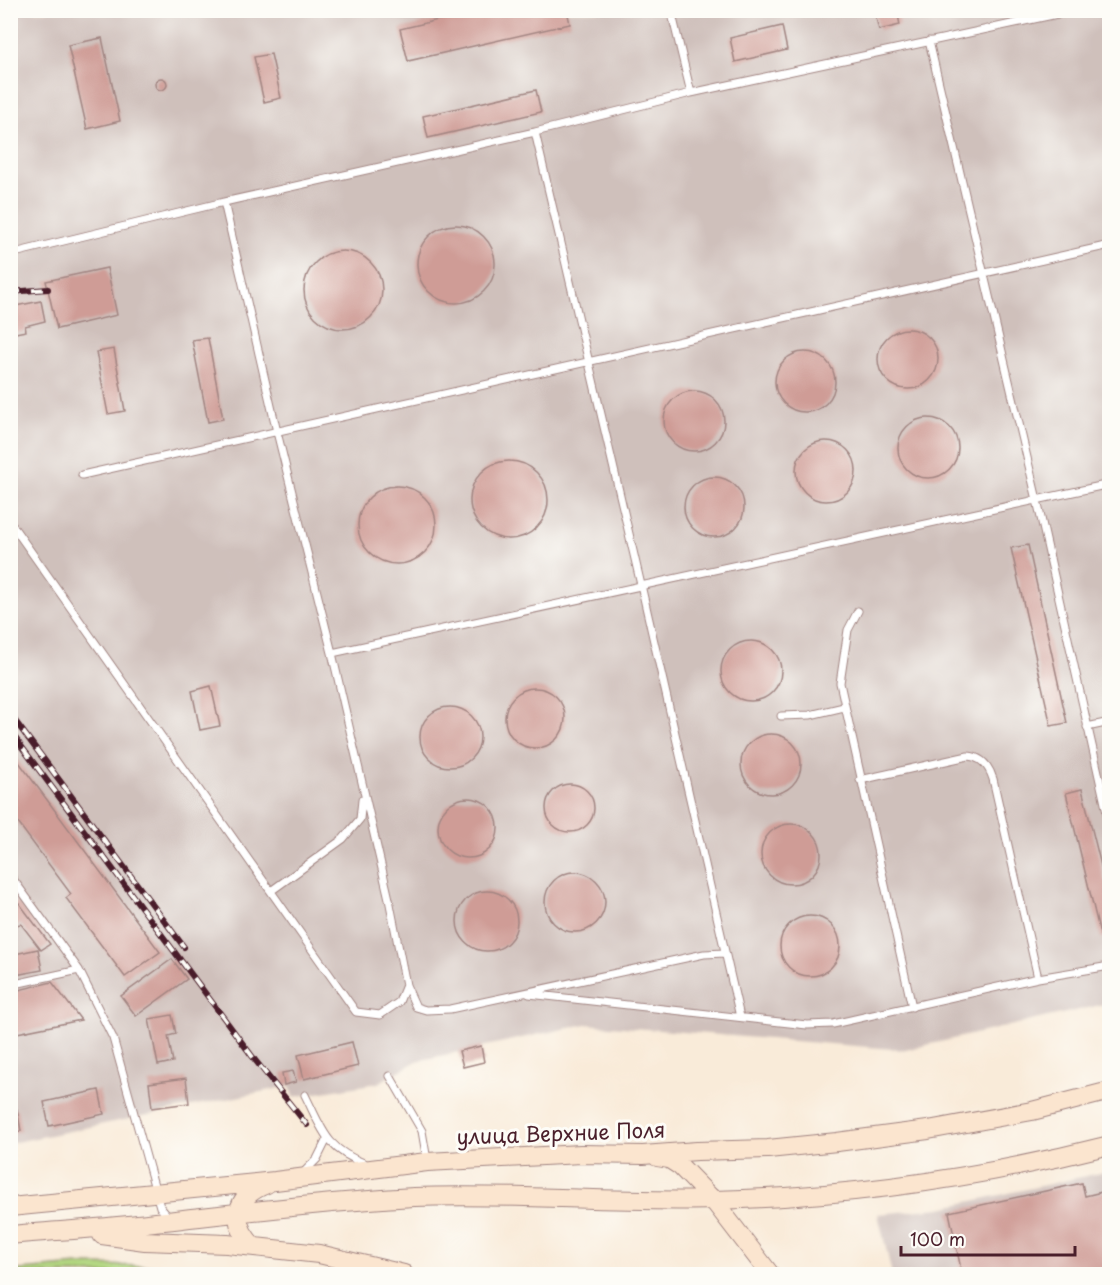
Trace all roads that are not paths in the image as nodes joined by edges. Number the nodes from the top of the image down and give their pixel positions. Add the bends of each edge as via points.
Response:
1 (671, 10) edge
2 (1076, 10) edge
3 (929, 41) junction
4 (691, 93) junction
5 (535, 132) junction
6 (224, 202) junction
7 (1110, 245) edge
8 (10, 254) edge
9 (983, 273) junction
10 (588, 362) junction
11 (277, 432) junction
12 (82, 475) dead end
13 (1110, 484) edge
14 (1037, 500) junction
15 (10, 522) edge
16 (641, 585) junction
17 (858, 611) dead end
18 (332, 653) junction
19 (844, 707) junction
20 (781, 716) dead end
21 (1110, 722) edge
22 (1087, 727) junction
23 (860, 780) junction
24 (363, 794) junction
25 (1110, 826) edge
26 (10, 875) edge
27 (271, 891) junction
28 (725, 953) junction
29 (1110, 966) edge
30 (79, 970) junction
31 (1038, 978) junction
32 (10, 985) edge
33 (406, 985) junction
34 (523, 994) junction
35 (912, 1007) junction
36 (740, 1017) junction
37 (390, 1076) dead end
38 (1110, 1091) edge
39 (305, 1095) dead end
40 (327, 1139) junction
41 (1110, 1145) edge
42 (643, 1155) junction
43 (427, 1162) junction
44 (374, 1167) junction
45 (294, 1179) junction
46 (275, 1181) junction
47 (156, 1192) junction
48 (713, 1200) junction
49 (10, 1207) edge
50 (238, 1213) junction
51 (171, 1221) junction
52 (74, 1231) junction
53 (10, 1235) edge
54 (254, 1247) junction
55 (404, 1275) edge
56 (770, 1275) edge

1 - 4 lane
2 - 3 lane
3 - 4 lane
3 - 9 lane
4 - 5 lane
5 - 6 lane
5 - 10 lane
6 - 8 lane
6 - 11 lane
7 - 9 lane
9 - 10 lane
9 - 14 lane
10 - 11 lane
10 - 16 lane
11 - 12 lane
11 - 18 lane
13 - 14 lane
14 - 16 lane
14 - 22 lane
15 - 27 lane
16 - 18 lane
16 - 28 lane
17 - 19 lane via 848,630 840,683
18 - 24 lane
19 - 20 lane via 810,715
19 - 23 lane
21 - 22 lane
22 - 25 lane
23 - 31 lane via 968,756 977,756 986,764 993,780
23 - 35 lane
24 - 27 lane via 360,819 343,839
24 - 33 lane
26 - 30 lane
27 - 33 lane via 356,1012 380,1015 399,1002
28 - 34 lane via 704,954
28 - 36 lane
29 - 31 lane
30 - 32 lane
30 - 47 lane via 113,1038
31 - 35 lane
33 - 34 lane via 416,1007 426,1010
34 - 36 lane
35 - 36 lane via 833,1024
37 - 43 lane via 422,1131
38 - 42 main road, улица Верхние Поля via 928,1130 768,1149
39 - 40 lane
40 - 44 lane via 347,1157
40 - 45 lane via 317,1159
41 - 48 main road via 1042,1162 913,1184
42 - 43 main road, улица Верхние Поля via 581,1154
42 - 48 main road via 675,1162
43 - 44 main road, улица Верхние Поля
44 - 45 main road, улица Верхние Поля
45 - 46 main road, улица Верхние Поля
46 - 47 main road, улица Верхние Поля
46 - 50 main road via 247,1196
47 - 49 main road, улица Верхние Поля
47 - 51 lane via 160,1207
48 - 50 main road via 416,1197
48 - 56 main road
50 - 51 main road
50 - 54 main road via 240,1230
51 - 52 main road
52 - 53 main road
52 - 54 main road via 145,1241
54 - 55 main road via 319,1254

